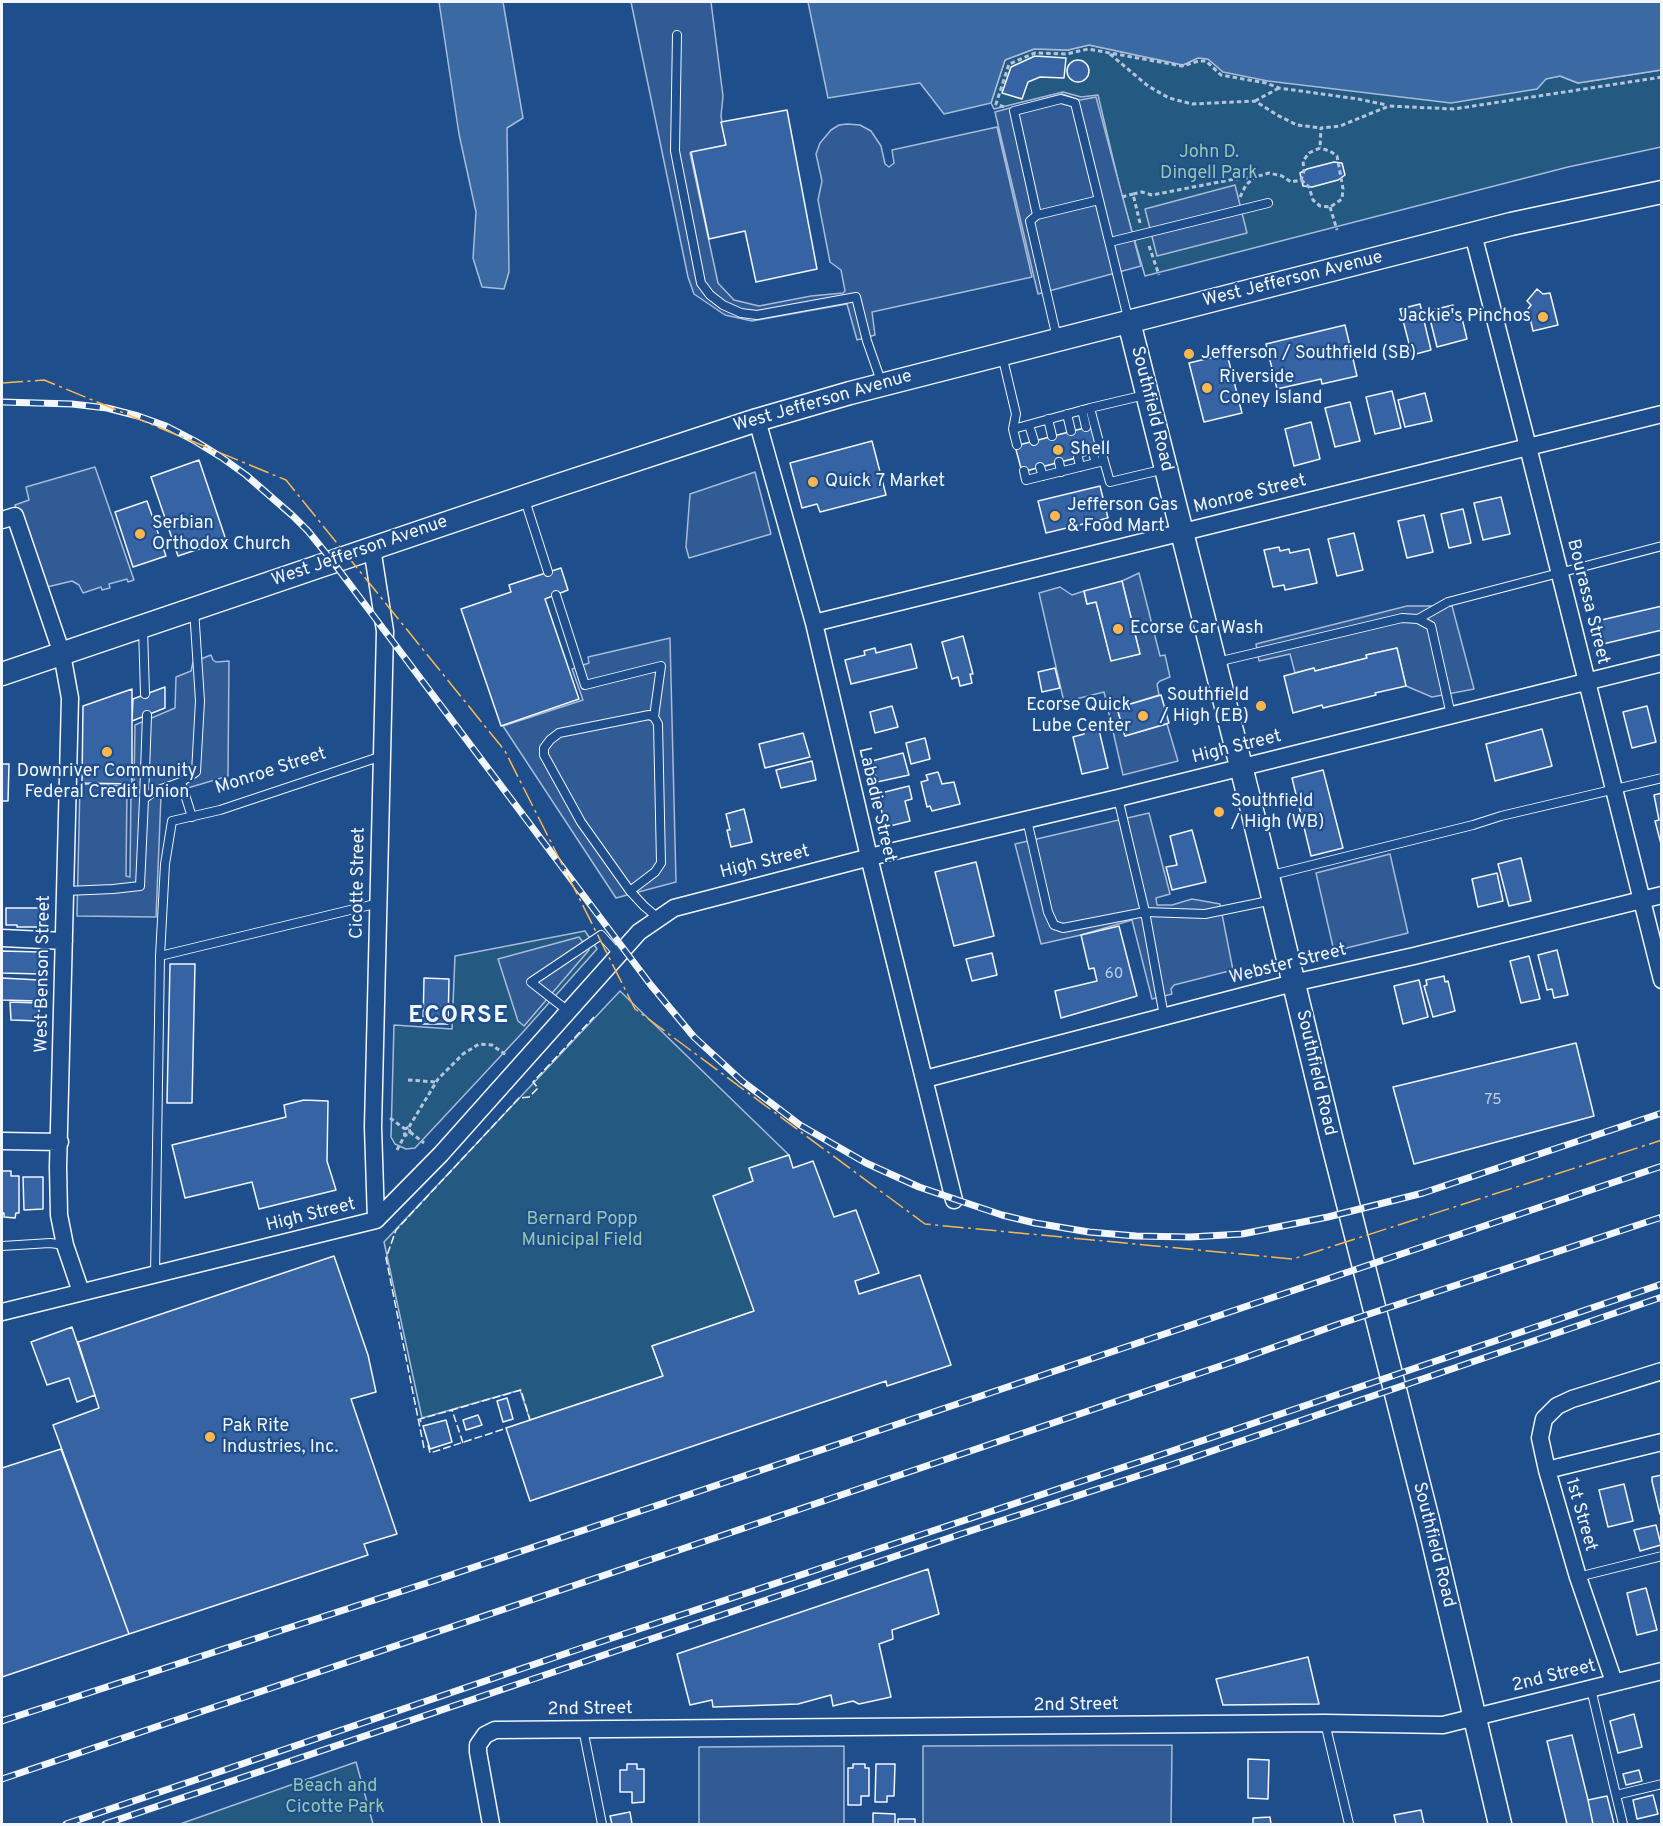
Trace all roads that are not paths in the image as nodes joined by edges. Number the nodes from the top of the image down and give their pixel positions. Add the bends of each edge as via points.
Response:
1 (677, 35) dead end
2 (1662, 192) edge
3 (1099, 200) junction
4 (1268, 203) dead end
5 (1037, 215) junction
6 (1473, 234) junction
7 (1110, 242) junction
8 (1129, 322) junction
9 (1058, 341) junction
10 (1002, 354) junction
11 (882, 385) junction
12 (1147, 394) junction
13 (1086, 409) junction
14 (1067, 414) junction
15 (1662, 414) edge
16 (1048, 419) junction
17 (757, 420) junction
18 (1029, 424) junction
19 (1086, 427) dead end
20 (1013, 429) junction
21 (1071, 431) dead end
22 (1052, 436) dead end
23 (1034, 441) dead end
24 (1017, 445) dead end
25 (1528, 447) junction
26 (1093, 453) dead end
27 (1077, 457) dead end
28 (1059, 462) dead end
29 (1100, 462) junction
30 (1040, 467) dead end
31 (1080, 467) junction
32 (1166, 469) junction
33 (1024, 471) dead end
34 (1061, 472) junction
35 (1042, 476) junction
36 (524, 496) junction
37 (8, 518) edge
38 (1182, 532) junction
39 (1662, 546) edge
40 (372, 548) junction
41 (548, 572) dead end
42 (1559, 572) junction
43 (556, 595) dead end
44 (194, 609) junction
45 (1418, 618) junction
46 (814, 622) junction
47 (143, 627) junction
48 (62, 654) junction
49 (1215, 663) junction
50 (1662, 663) edge
51 (2, 674) edge
52 (1586, 682) junction
53 (146, 694) dead end
54 (147, 715) dead end
55 (1451, 715) junction
56 (654, 717) junction
57 (382, 756) junction
58 (1241, 767) junction
59 (1662, 778) edge
60 (181, 782) junction
61 (1613, 789) junction
62 (1118, 798) junction
63 (144, 799) junction
64 (192, 816) junction
65 (1027, 820) junction
66 (868, 857) junction
67 (1268, 876) junction
68 (66, 891) junction
69 (630, 891) junction
70 (1662, 895) edge
71 (1274, 900) junction
72 (1640, 900) junction
73 (379, 903) junction
74 (1145, 912) junction
75 (658, 918) junction
76 (2, 938) edge
77 (64, 941) junction
78 (619, 955) junction
79 (160, 956) junction
80 (1662, 980) edge
81 (1293, 982) junction
82 (568, 1011) junction
83 (1164, 1016) junction
84 (925, 1079) junction
85 (2, 1141) edge
86 (60, 1142) junction
87 (954, 1200) dead end
88 (376, 1220) junction
89 (2, 1245) edge
90 (65, 1245) junction
91 (155, 1275) junction
92 (81, 1292) junction
93 (2, 1312) edge
94 (1662, 1371) edge
95 (1662, 1442) edge
96 (1546, 1470) junction
97 (1662, 1556) edge
98 (1578, 1577) junction
99 (1662, 1671) edge
100 (1614, 1682) junction
101 (1591, 1689) junction
102 (1474, 1717) junction
103 (1325, 1723) junction
104 (583, 1729) junction
105 (1662, 1784) edge
106 (1616, 1795) junction
107 (491, 1824) edge
108 (602, 1824) edge
109 (1349, 1824) edge
110 (1500, 1824) edge
111 (1623, 1824) edge

1 - 11 lane via 675,151 701,283 723,306 757,315 856,297
2 - 6 main road, West Jefferson Avenue
3 - 5 lane
3 - 5 lane via 1075,103 1061,99 1014,111
3 - 7 lane
4 - 7 lane
5 - 9 lane via 1030,221
6 - 8 main road, West Jefferson Avenue
6 - 25 street, Bourassa Street
7 - 8 lane
8 - 9 main road, West Jefferson Avenue
8 - 12 main road, Southfield Road
9 - 10 main road, West Jefferson Avenue
10 - 11 main road, West Jefferson Avenue
10 - 20 lane via 1016,414
11 - 17 main road, West Jefferson Avenue
12 - 13 lane
12 - 32 main road, Southfield Road
13 - 14 lane
13 - 19 lane
13 - 29 lane
14 - 16 lane
14 - 21 lane
15 - 25 street, Monroe Street
16 - 18 lane
16 - 22 lane
17 - 36 main road, West Jefferson Avenue
17 - 46 street, Labadie Street
18 - 20 lane
18 - 23 lane
20 - 24 lane
25 - 38 street, Monroe Street
25 - 42 street, Bourassa Street
26 - 29 lane
27 - 31 lane
28 - 34 lane
29 - 31 lane
29 - 32 lane via 1110,482
30 - 35 lane
31 - 34 lane
32 - 38 main road, Southfield Road
33 - 35 lane via 1026,480
34 - 35 lane
36 - 40 main road, West Jefferson Avenue
36 - 41 lane
37 - 48 street, West Benson Street
38 - 46 street, Monroe Street
38 - 49 main road, Southfield Road
39 - 42 lane
40 - 44 main road, West Jefferson Avenue
40 - 57 street, Cicotte Street via 385,632
42 - 45 lane via 1448,602
42 - 52 street, Bourassa Street
43 - 56 lane via 585,685 661,666
44 - 47 main road, West Jefferson Avenue
44 - 60 lane via 200,700 196,772
45 - 49 lane via 1402,618
45 - 55 lane via 1431,626
46 - 66 street, Labadie Street
47 - 48 main road, West Jefferson Avenue
47 - 53 lane
48 - 51 main road, West Jefferson Avenue
48 - 68 street, West Benson Street via 70,698
49 - 58 main road, Southfield Road
50 - 52 street, High Street
52 - 55 street, High Street
52 - 61 street, Bourassa Street
54 - 63 lane
55 - 58 street, High Street
56 - 69 lane via 658,724 661,863
56 - 69 lane via 559,733 544,748 548,765 575,812
57 - 64 lane, Monroe Street
57 - 73 street, Cicotte Street
58 - 62 street, High Street
58 - 67 main road, Southfield Road
59 - 61 lane
60 - 63 lane
60 - 64 lane
61 - 67 lane
61 - 72 street, Bourassa Street
62 - 65 street, High Street
62 - 74 lane
63 - 68 lane via 140,886
64 - 79 lane, Monroe Street via 172,821 165,864
65 - 66 street, High Street
65 - 74 lane via 1054,925 1063,928
66 - 75 street, High Street via 687,903
66 - 84 street, Labadie Street
67 - 71 main road, Southfield Road
68 - 77 street, West Benson Street
69 - 75 lane
70 - 72 street, Webster Street
71 - 74 lane via 1205,914
71 - 81 main road, Southfield Road
72 - 80 street, Bourassa Street
72 - 81 street, Webster Street
73 - 79 lane
73 - 88 street, Cicotte Street via 373,1127
74 - 83 lane
75 - 78 street, High Street
76 - 77 street
77 - 86 street, West Benson Street
78 - 82 street, High Street
78 - 82 lane via 601,935 531,982
79 - 91 lane
81 - 83 street, Webster Street
81 - 102 main road, Southfield Road
82 - 88 street, High Street via 441,1154
83 - 84 street, Webster Street
84 - 87 street, Labadie Street
85 - 86 street
86 - 90 street, West Benson Street via 59,1215
88 - 91 street, High Street
89 - 90 lane
90 - 92 street, West Benson Street
91 - 92 street, High Street
92 - 93 street, High Street
94 - 96 street via 1557,1407 1544,1419 1540,1438
95 - 96 street, 1st Street
96 - 98 street, 1st Street
97 - 98 lane
98 - 100 street, 1st Street
99 - 100 street, 2nd Street
100 - 101 street, 2nd Street
101 - 102 street, 2nd Street
101 - 106 lane
102 - 103 street, 2nd Street via 1443,1725
102 - 110 main road, Southfield Road
103 - 104 street, 2nd Street
103 - 109 lane
104 - 107 street, 2nd Street via 495,1730 485,1735 478,1752
104 - 108 lane
105 - 106 lane
106 - 111 lane

